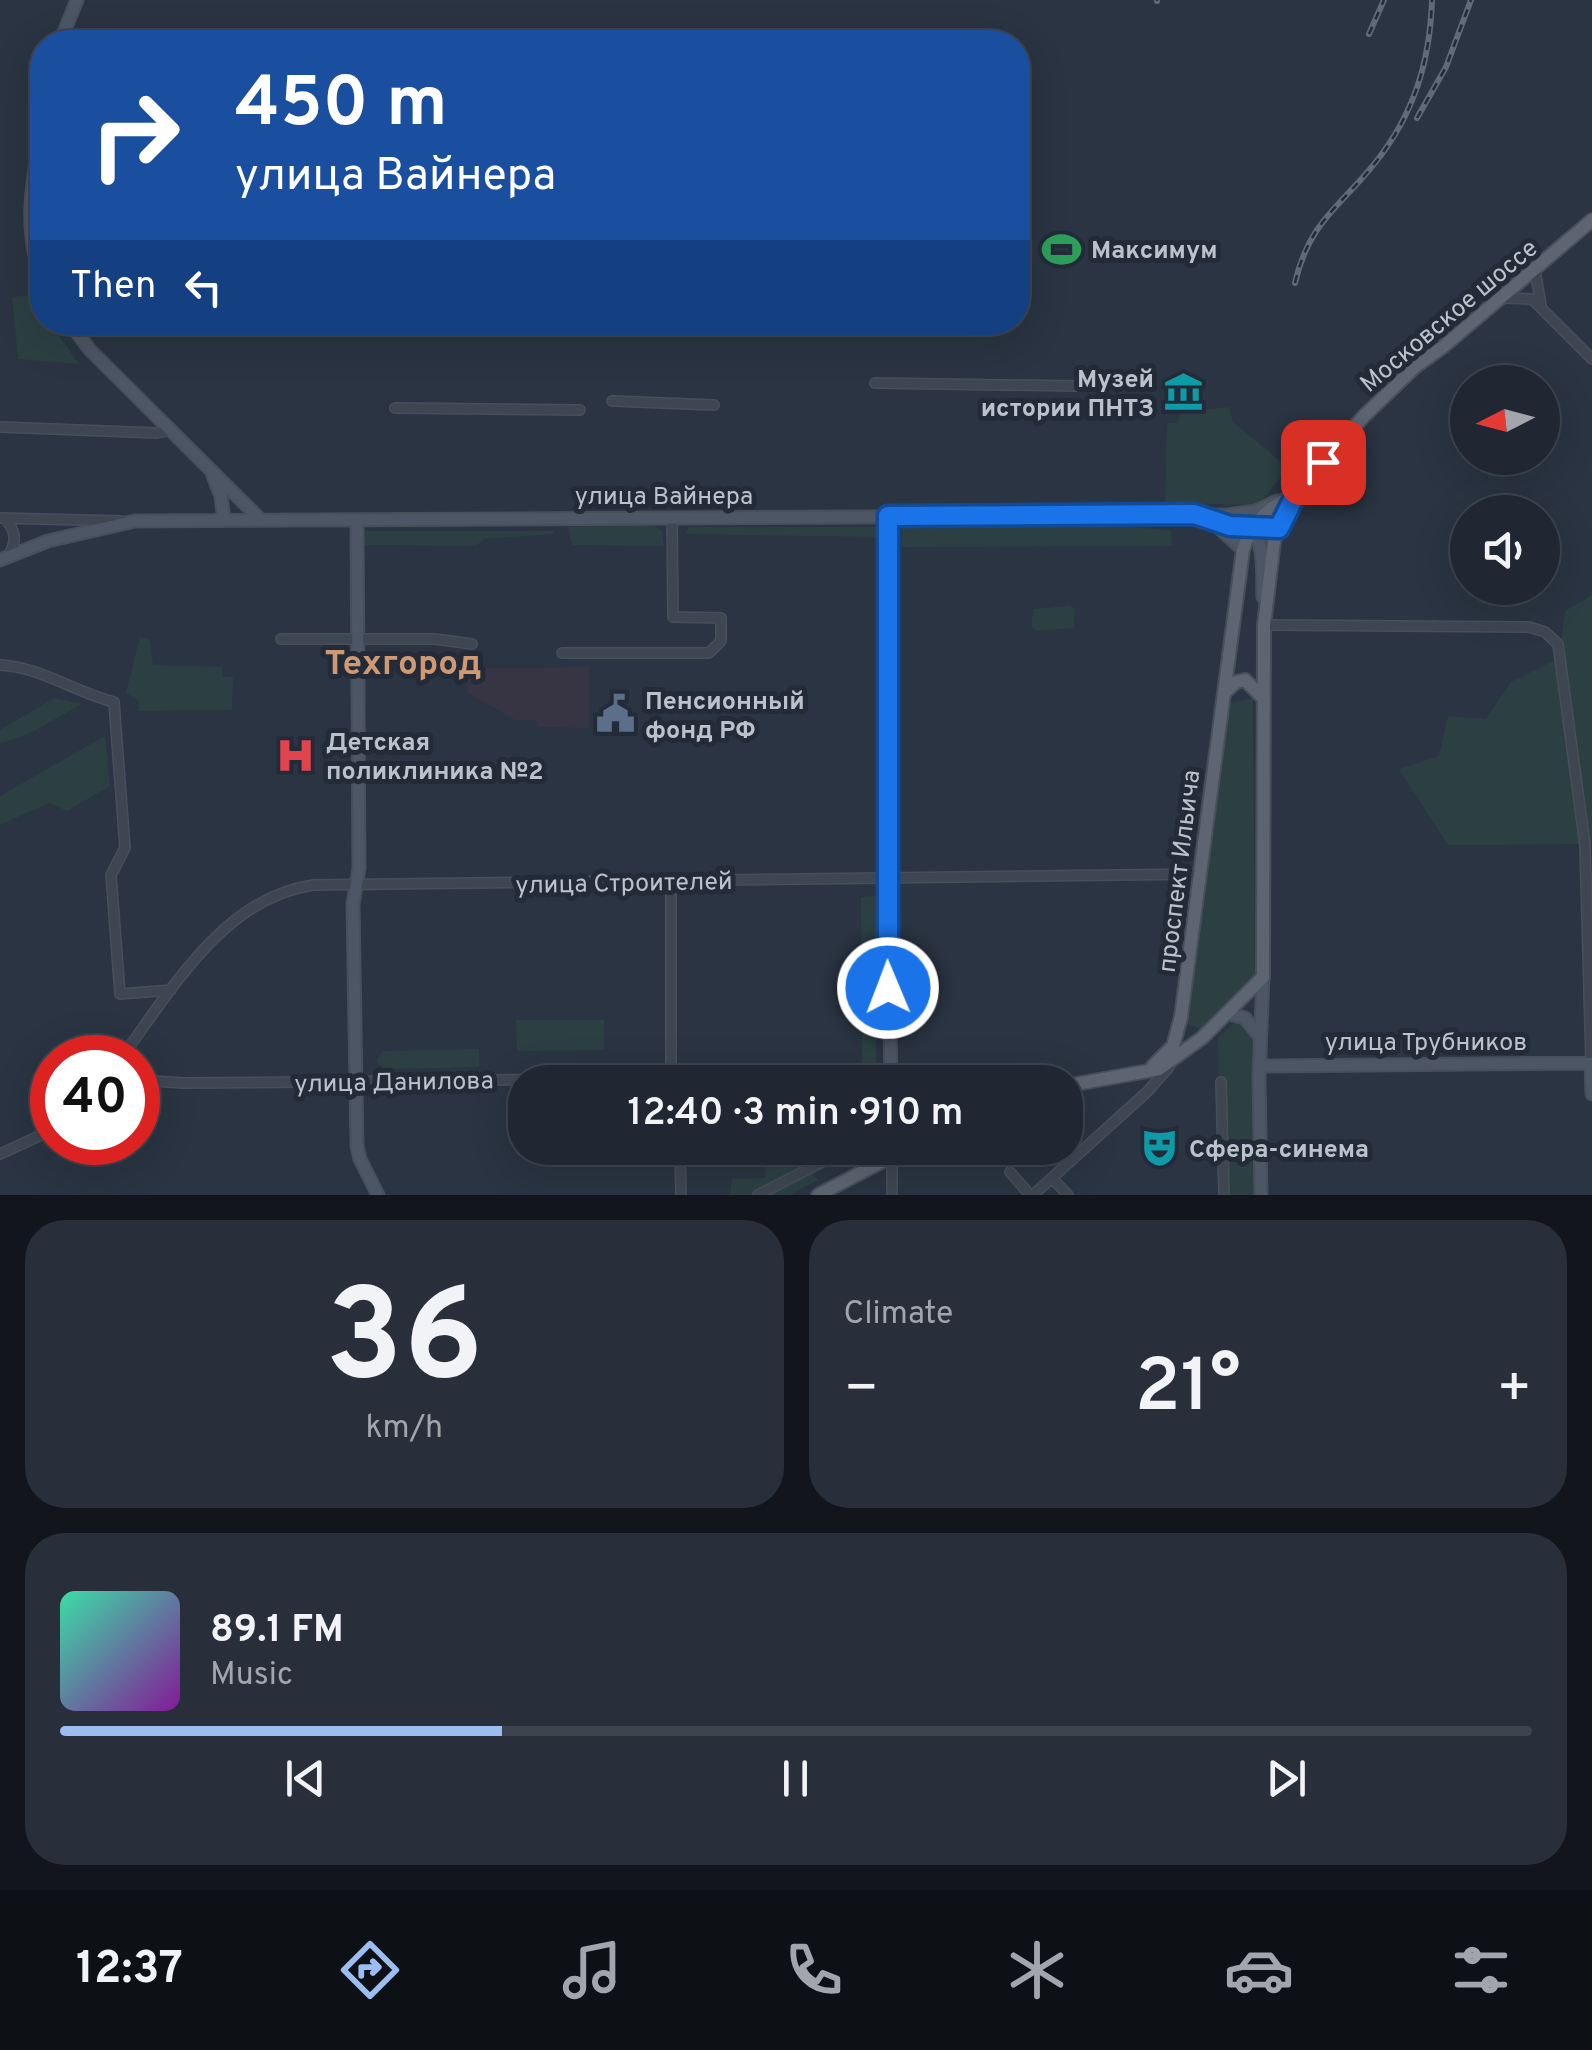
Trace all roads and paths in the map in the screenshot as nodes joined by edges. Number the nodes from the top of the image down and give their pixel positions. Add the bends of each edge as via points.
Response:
1 (77, 0) edge
2 (65, 30) edge
3 (1592, 220) edge
4 (1535, 270) junction
5 (1502, 298) junction
6 (1540, 305) junction
7 (79, 335) edge
8 (1592, 359) edge
9 (875, 383) dead end
10 (1076, 386) dead end
11 (612, 401) dead end
12 (714, 405) dead end
13 (396, 408) dead end
14 (580, 410) dead end
15 (0, 427) edge
16 (170, 430) junction
17 (211, 472) junction
18 (1297, 492) junction
19 (1228, 515) junction
20 (888, 516) junction
21 (1199, 516) junction
22 (672, 517) junction
23 (2, 518) edge
24 (224, 520) junction
25 (261, 520) junction
26 (357, 520) junction
27 (135, 521) junction
28 (1252, 527) junction
29 (1279, 528) junction
30 (1243, 550) junction
31 (5, 558) edge
32 (1264, 621) junction
33 (281, 639) dead end
34 (358, 640) junction
35 (472, 644) dead end
36 (562, 653) dead end
37 (0, 665) edge
38 (1223, 696) junction
39 (1263, 700) junction
40 (1200, 874) junction
41 (888, 878) junction
42 (671, 882) junction
43 (356, 884) junction
44 (666, 894) dead end
45 (1590, 937) edge
46 (1263, 977) junction
47 (171, 990) junction
48 (1229, 1014) junction
49 (1182, 1017) junction
50 (138, 1035) edge
51 (1202, 1038) junction
52 (1260, 1038) junction
53 (1176, 1059) junction
54 (1592, 1063) edge
55 (673, 1065) edge
56 (674, 1065) edge
57 (891, 1065) edge
58 (1259, 1066) junction
59 (1142, 1074) junction
60 (160, 1081) edge
61 (508, 1081) edge
62 (354, 1082) junction
63 (1221, 1082) dead end
64 (1083, 1083) edge
65 (1592, 1094) edge
66 (30, 1140) edge
67 (0, 1154) edge
68 (680, 1165) edge
69 (815, 1165) edge
70 (868, 1165) edge
71 (892, 1165) edge
72 (1010, 1172) dead end
73 (1052, 1178) junction
74 (378, 1195) edge
75 (681, 1195) edge
76 (758, 1195) edge
77 (818, 1195) edge
78 (892, 1195) edge
79 (1031, 1195) edge
80 (1068, 1195) edge
81 (1224, 1195) edge
82 (1261, 1195) edge

1 - 2 street
3 - 4 main road, Московское шоссе
4 - 5 main road, Московское шоссе
4 - 6 street
5 - 6 street
5 - 18 main road, Московское шоссе via 1415,367
6 - 8 street
7 - 16 street
9 - 10 street
11 - 12 street
13 - 14 street
15 - 16 street
16 - 17 street
17 - 24 street
17 - 25 street
18 - 19 street, улица Вайнера via 1256,511
18 - 28 main road, проспект Ильича
18 - 29 main road
19 - 21 street, улица Вайнера
19 - 28 street
20 - 21 street, улица Вайнера
20 - 22 street, улица Вайнера
20 - 41 street
21 - 28 street, улица Вайнера
21 - 30 street
22 - 26 street, улица Вайнера
22 - 36 street via 672,618 721,618 721,641 709,653
23 - 27 street, улица Вайнера
23 - 31 street via 16,536
24 - 25 street, улица Вайнера
24 - 27 street, улица Вайнера
25 - 26 street, улица Вайнера
26 - 34 street
27 - 31 street, улица Вайнера
28 - 29 street, улица Вайнера
28 - 30 main road, проспект Ильича
28 - 32 street via 1261,544
29 - 32 main road
30 - 38 main road, проспект Ильича
32 - 39 main road
32 - 45 street via 1529,626 1558,644 1585,845
33 - 34 street
34 - 35 street
34 - 43 street
37 - 47 street via 40,671 114,702 126,848 110,875 120,994
38 - 39 main road via 1245,680
38 - 40 main road, проспект Ильича
39 - 46 main road
40 - 41 street, улица Строителей
40 - 49 main road, проспект Ильича
41 - 42 street, улица Строителей
41 - 57 street
42 - 43 street, улица Строителей
42 - 56 street
43 - 47 street, улица Строителей via 302,886 273,896 219,935
43 - 62 street
44 - 55 street
45 - 54 street
46 - 48 main road
46 - 52 street
47 - 50 street, улица Строителей
48 - 51 main road
48 - 52 street via 1245,1018
49 - 51 main road via 1184,1031
49 - 59 main road via 1173,1046
51 - 53 main road
52 - 58 street
53 - 59 main road
53 - 73 street
54 - 58 street, улица Трубников
54 - 65 street
58 - 82 street
59 - 64 main road
60 - 62 street, улица Данилова
61 - 62 street, улица Данилова
62 - 74 street via 358,1152
63 - 81 street
66 - 67 street
68 - 75 street
69 - 76 street
70 - 77 main road
71 - 78 street
72 - 79 street
73 - 79 street
73 - 80 street

